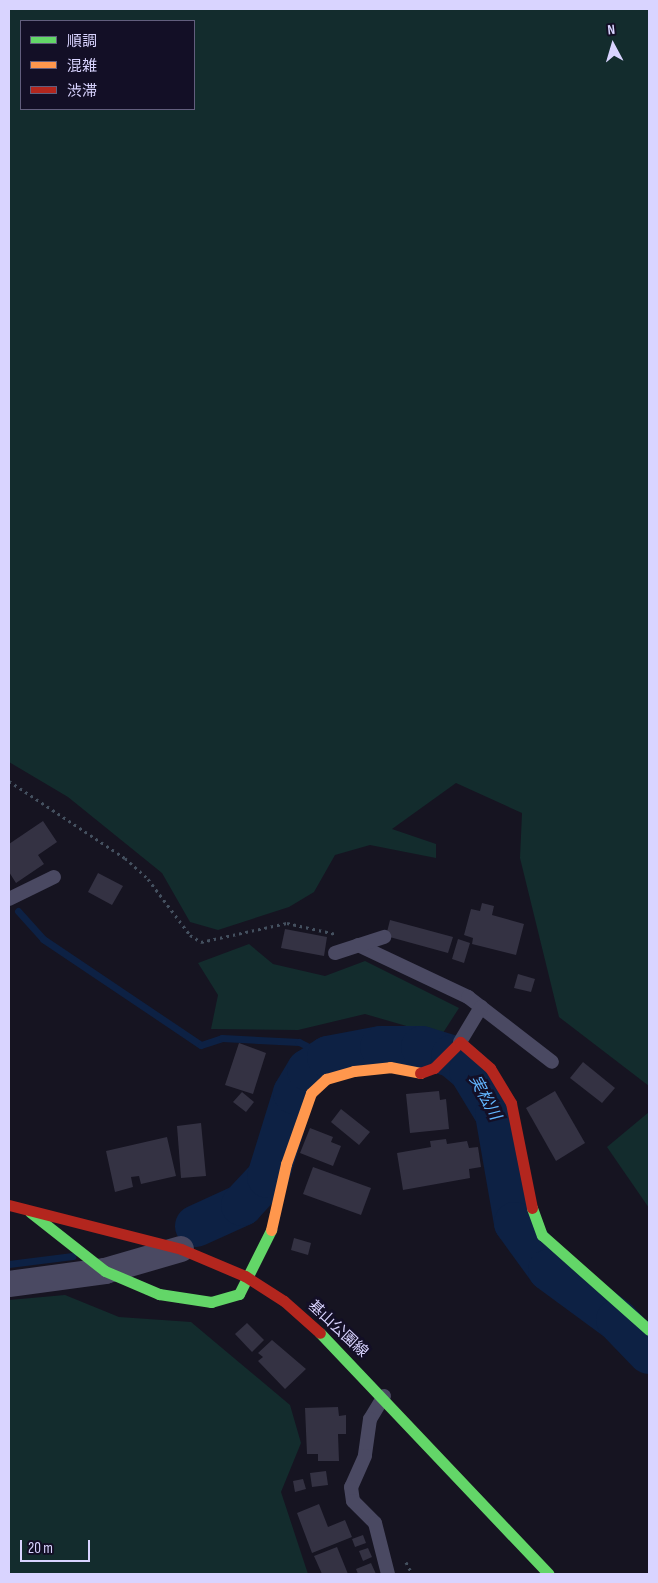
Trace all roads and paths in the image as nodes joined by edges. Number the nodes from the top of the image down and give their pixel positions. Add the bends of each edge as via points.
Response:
1 (9, 780) edge
2 (54, 877) dead end
3 (9, 899) edge
4 (384, 937) dead end
5 (358, 945) junction
6 (335, 953) dead end
7 (481, 1007) junction
8 (460, 1042) junction
9 (552, 1062) dead end
10 (9, 1205) edge
11 (30, 1212) junction
12 (180, 1249) junction
13 (105, 1271) junction
14 (245, 1276) junction
15 (9, 1284) edge
16 (649, 1330) edge
17 (384, 1396) junction
18 (388, 1574) edge
19 (549, 1574) edge

1 - 5 path via 125,858 148,879 190,934 201,942 287,923 323,929
2 - 3 lane
4 - 5 lane
5 - 6 lane
5 - 7 lane
7 - 8 lane
7 - 9 lane
8 - 14 street via 434,1068 422,1073 390,1067 354,1071 326,1079 311,1093 286,1164 274,1225
8 - 16 street via 490,1068 511,1102 532,1209 542,1235
10 - 11 street, 基山公園線
11 - 12 street, 基山公園線
11 - 13 street
12 - 13 street
12 - 14 street, 基山公園線
13 - 14 street via 159,1294 211,1302 239,1294
13 - 15 street
14 - 17 street, 基山公園線 via 319,1328
17 - 18 lane via 370,1419 365,1456 351,1487 353,1501 375,1523
17 - 19 street, 基山公園線

